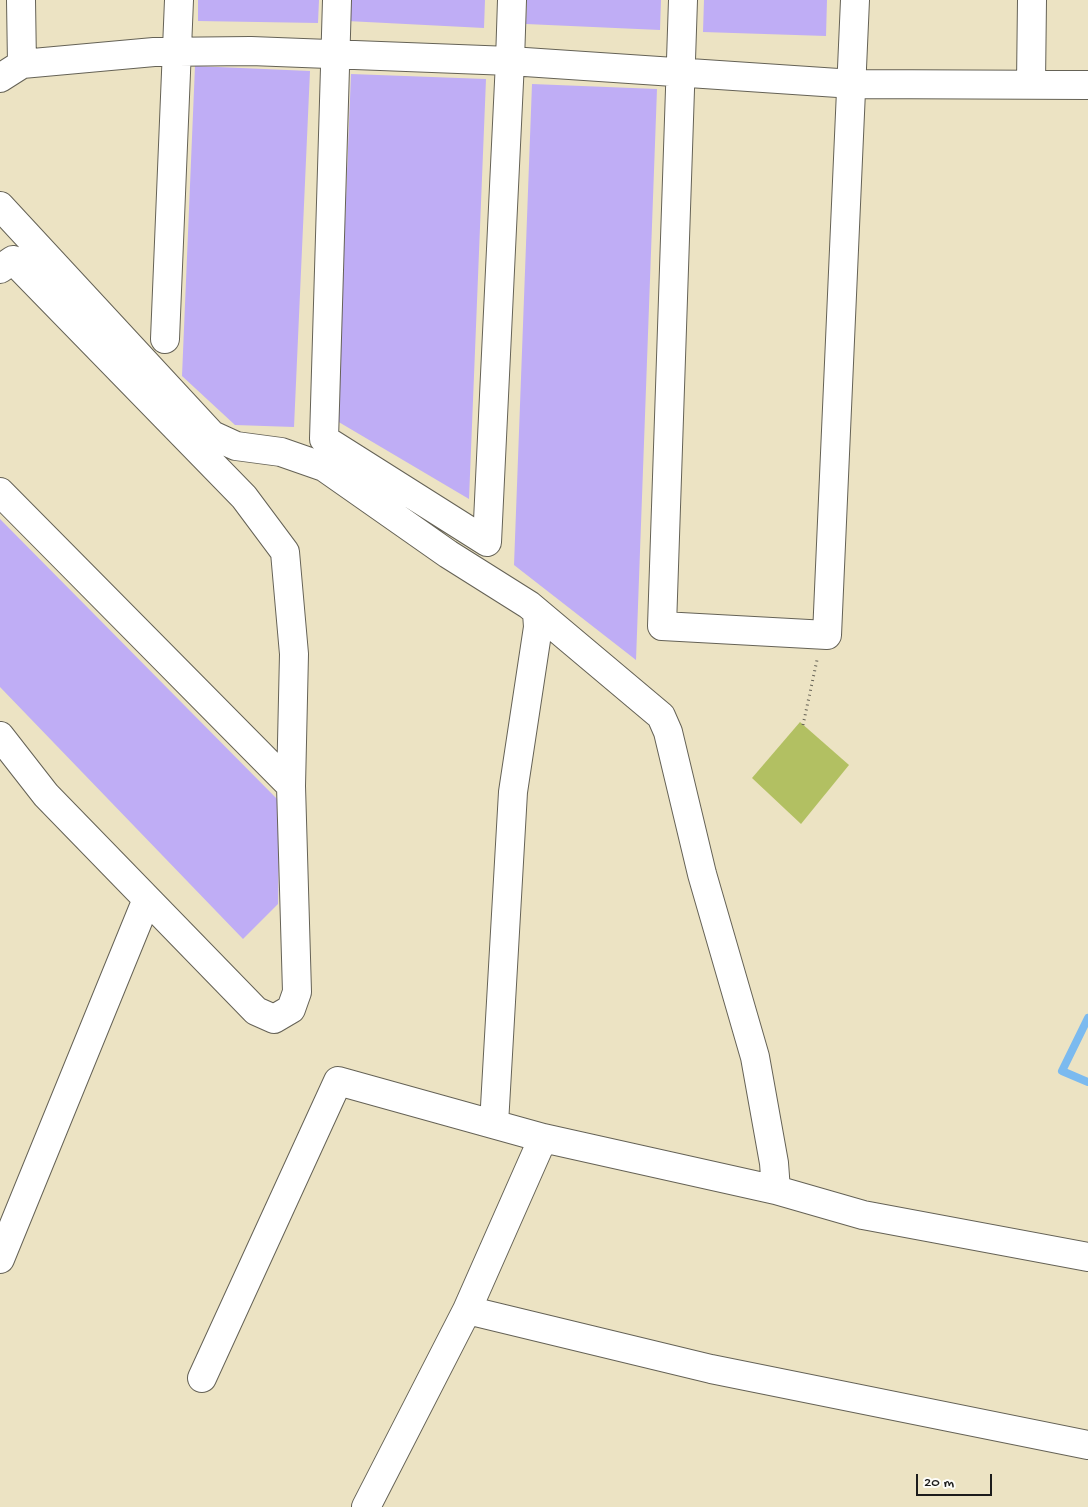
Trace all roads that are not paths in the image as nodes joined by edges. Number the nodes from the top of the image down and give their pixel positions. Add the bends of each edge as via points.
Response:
1 (21, 0) edge
2 (179, 0) edge
3 (337, 0) edge
4 (512, 0) edge
5 (683, 0) edge
6 (855, 0) edge
7 (1032, 0) edge
8 (177, 51) junction
9 (335, 54) junction
10 (510, 61) junction
11 (11, 71) edge
12 (680, 72) junction
13 (1031, 83) junction
14 (853, 84) junction
15 (1088, 85) edge
16 (0, 206) edge
17 (0, 269) edge
18 (165, 339) dead end
19 (0, 492) edge
20 (537, 613) junction
21 (0, 736) edge
22 (0, 767) edge
23 (291, 786) junction
24 (46, 795) junction
25 (147, 898) junction
26 (494, 1124) junction
27 (543, 1138) junction
28 (776, 1190) junction
29 (1088, 1257) edge
30 (0, 1259) edge
31 (467, 1310) junction
32 (202, 1378) dead end
33 (1088, 1445) edge
34 (366, 1507) edge

1 - 11 street
2 - 8 street
3 - 9 street
4 - 10 street
5 - 12 street
6 - 14 street
7 - 13 street
8 - 9 street
8 - 11 street
8 - 18 street
9 - 10 street
9 - 10 street via 324,439 487,542
10 - 12 street
12 - 14 street
12 - 14 street via 662,626 826,634
13 - 14 street
13 - 15 street
16 - 20 street via 212,435 236,446 281,452 324,467
17 - 23 street via 12,260 244,497 285,552 294,654
19 - 23 street
20 - 26 street via 538,627 513,792
20 - 28 street via 661,716 668,732 702,874 756,1057
21 - 24 street
22 - 24 street
23 - 25 street via 297,992 292,1009 274,1019 256,1011
24 - 25 street
25 - 30 street
26 - 27 street
26 - 32 street via 338,1080
27 - 28 street
27 - 31 street
28 - 29 street via 862,1215
31 - 33 street via 711,1369
31 - 34 street

